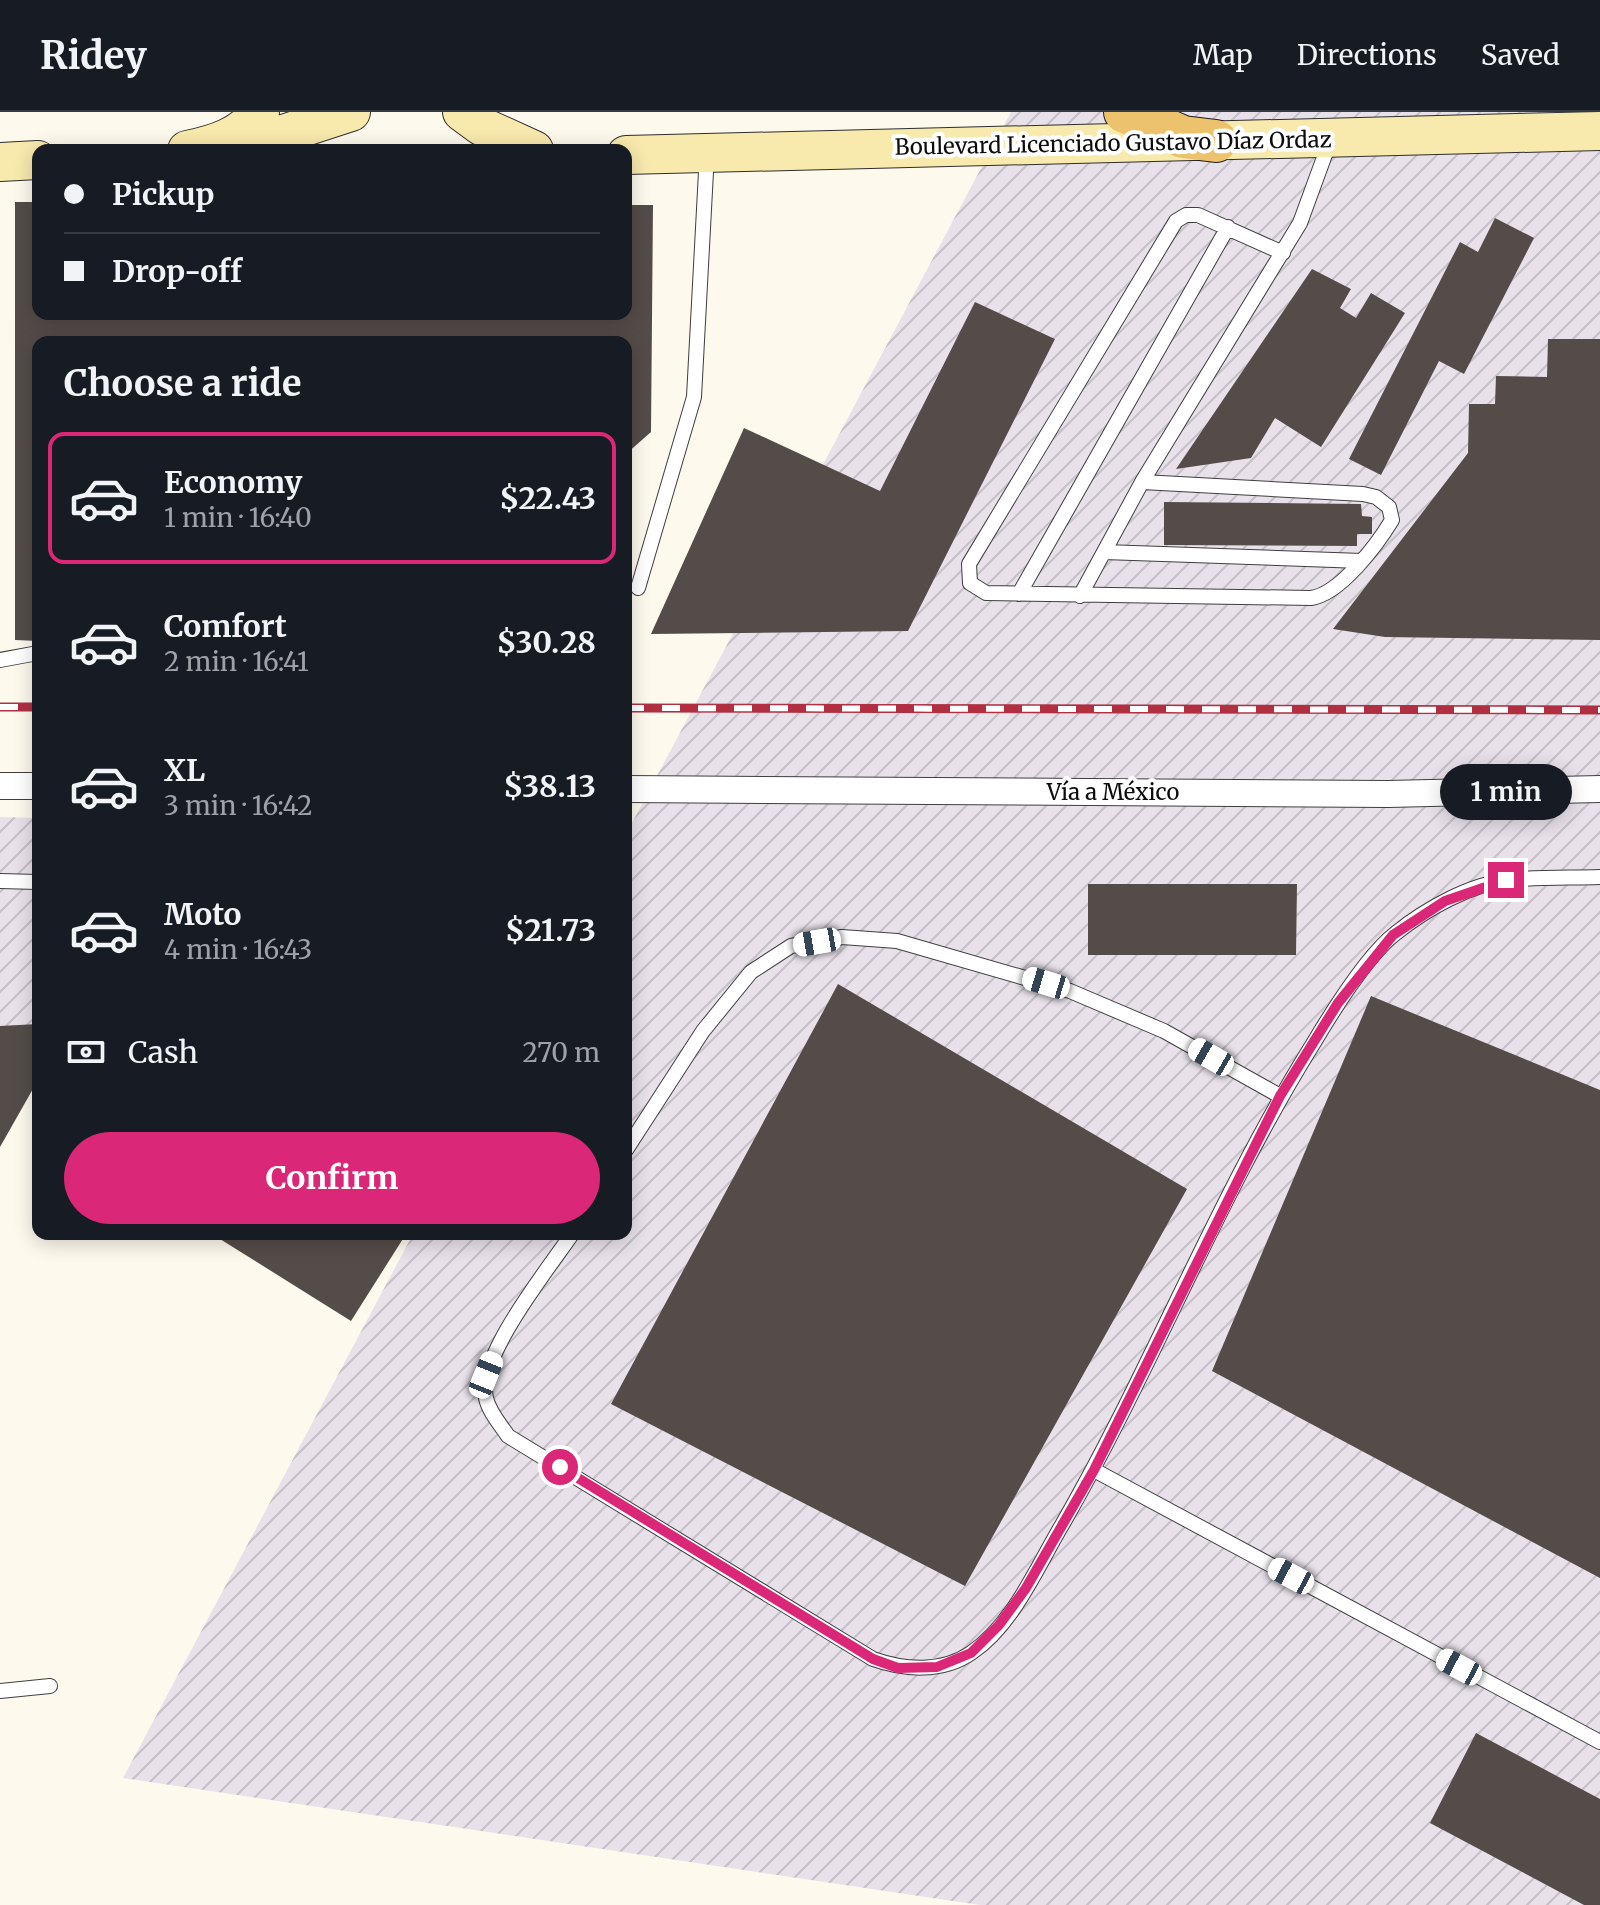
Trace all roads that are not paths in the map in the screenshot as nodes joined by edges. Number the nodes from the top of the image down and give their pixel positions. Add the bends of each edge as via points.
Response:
1 (260, 112) edge
2 (351, 112) edge
3 (462, 112) edge
4 (1125, 112) edge
5 (1600, 131) edge
6 (1331, 138) junction
7 (1216, 141) junction
8 (214, 144) edge
9 (252, 144) edge
10 (521, 144) edge
11 (707, 151) junction
12 (632, 155) edge
13 (32, 160) edge
14 (0, 162) edge
15 (1228, 227) junction
16 (1283, 253) junction
17 (1142, 482) junction
18 (1104, 552) junction
19 (1362, 561) junction
20 (638, 588) dead end
21 (1019, 594) junction
22 (1080, 596) junction
23 (32, 654) edge
24 (0, 660) edge
25 (0, 786) edge
26 (32, 786) edge
27 (632, 789) edge
28 (1600, 789) edge
29 (1600, 877) edge
30 (0, 881) edge
31 (32, 882) edge
32 (1280, 1096) junction
33 (632, 1141) edge
34 (568, 1240) edge
35 (1094, 1470) junction
36 (50, 1686) dead end
37 (0, 1691) edge
38 (1600, 1742) edge

1 - 8 main road via 240,132
2 - 9 main road
3 - 10 main road
4 - 7 main road via 1183,137
5 - 6 main road, Boulevard Licenciado Gustavo Díaz Ordaz
6 - 7 main road, Boulevard Licenciado Gustavo Díaz Ordaz
6 - 16 lane via 1300,223
7 - 11 main road, Boulevard Licenciado Gustavo Díaz Ordaz
11 - 12 main road, Boulevard Licenciado Gustavo Díaz Ordaz
11 - 20 lane via 694,397
13 - 14 main road
15 - 16 lane
15 - 21 lane
15 - 21 lane via 1198,215 1176,221 969,564 970,583 977,590
16 - 17 lane
17 - 18 lane
17 - 19 lane via 1376,497 1389,507 1392,520
18 - 19 lane
18 - 22 lane
19 - 22 lane via 1328,593 1311,598
21 - 22 lane
23 - 24 lane
25 - 26 street
27 - 28 street, Vía a México via 1372,794
29 - 32 lane via 1506,880 1445,901 1393,935 1338,1003
30 - 31 lane
32 - 33 lane via 1164,1031 1070,991 897,941 842,937 791,946 751,972 703,1031
32 - 35 lane
34 - 35 lane via 497,1349 486,1375 485,1396 494,1417 508,1436 873,1659 898,1668 937,1667 971,1653 1026,1588
35 - 38 lane
36 - 37 lane

